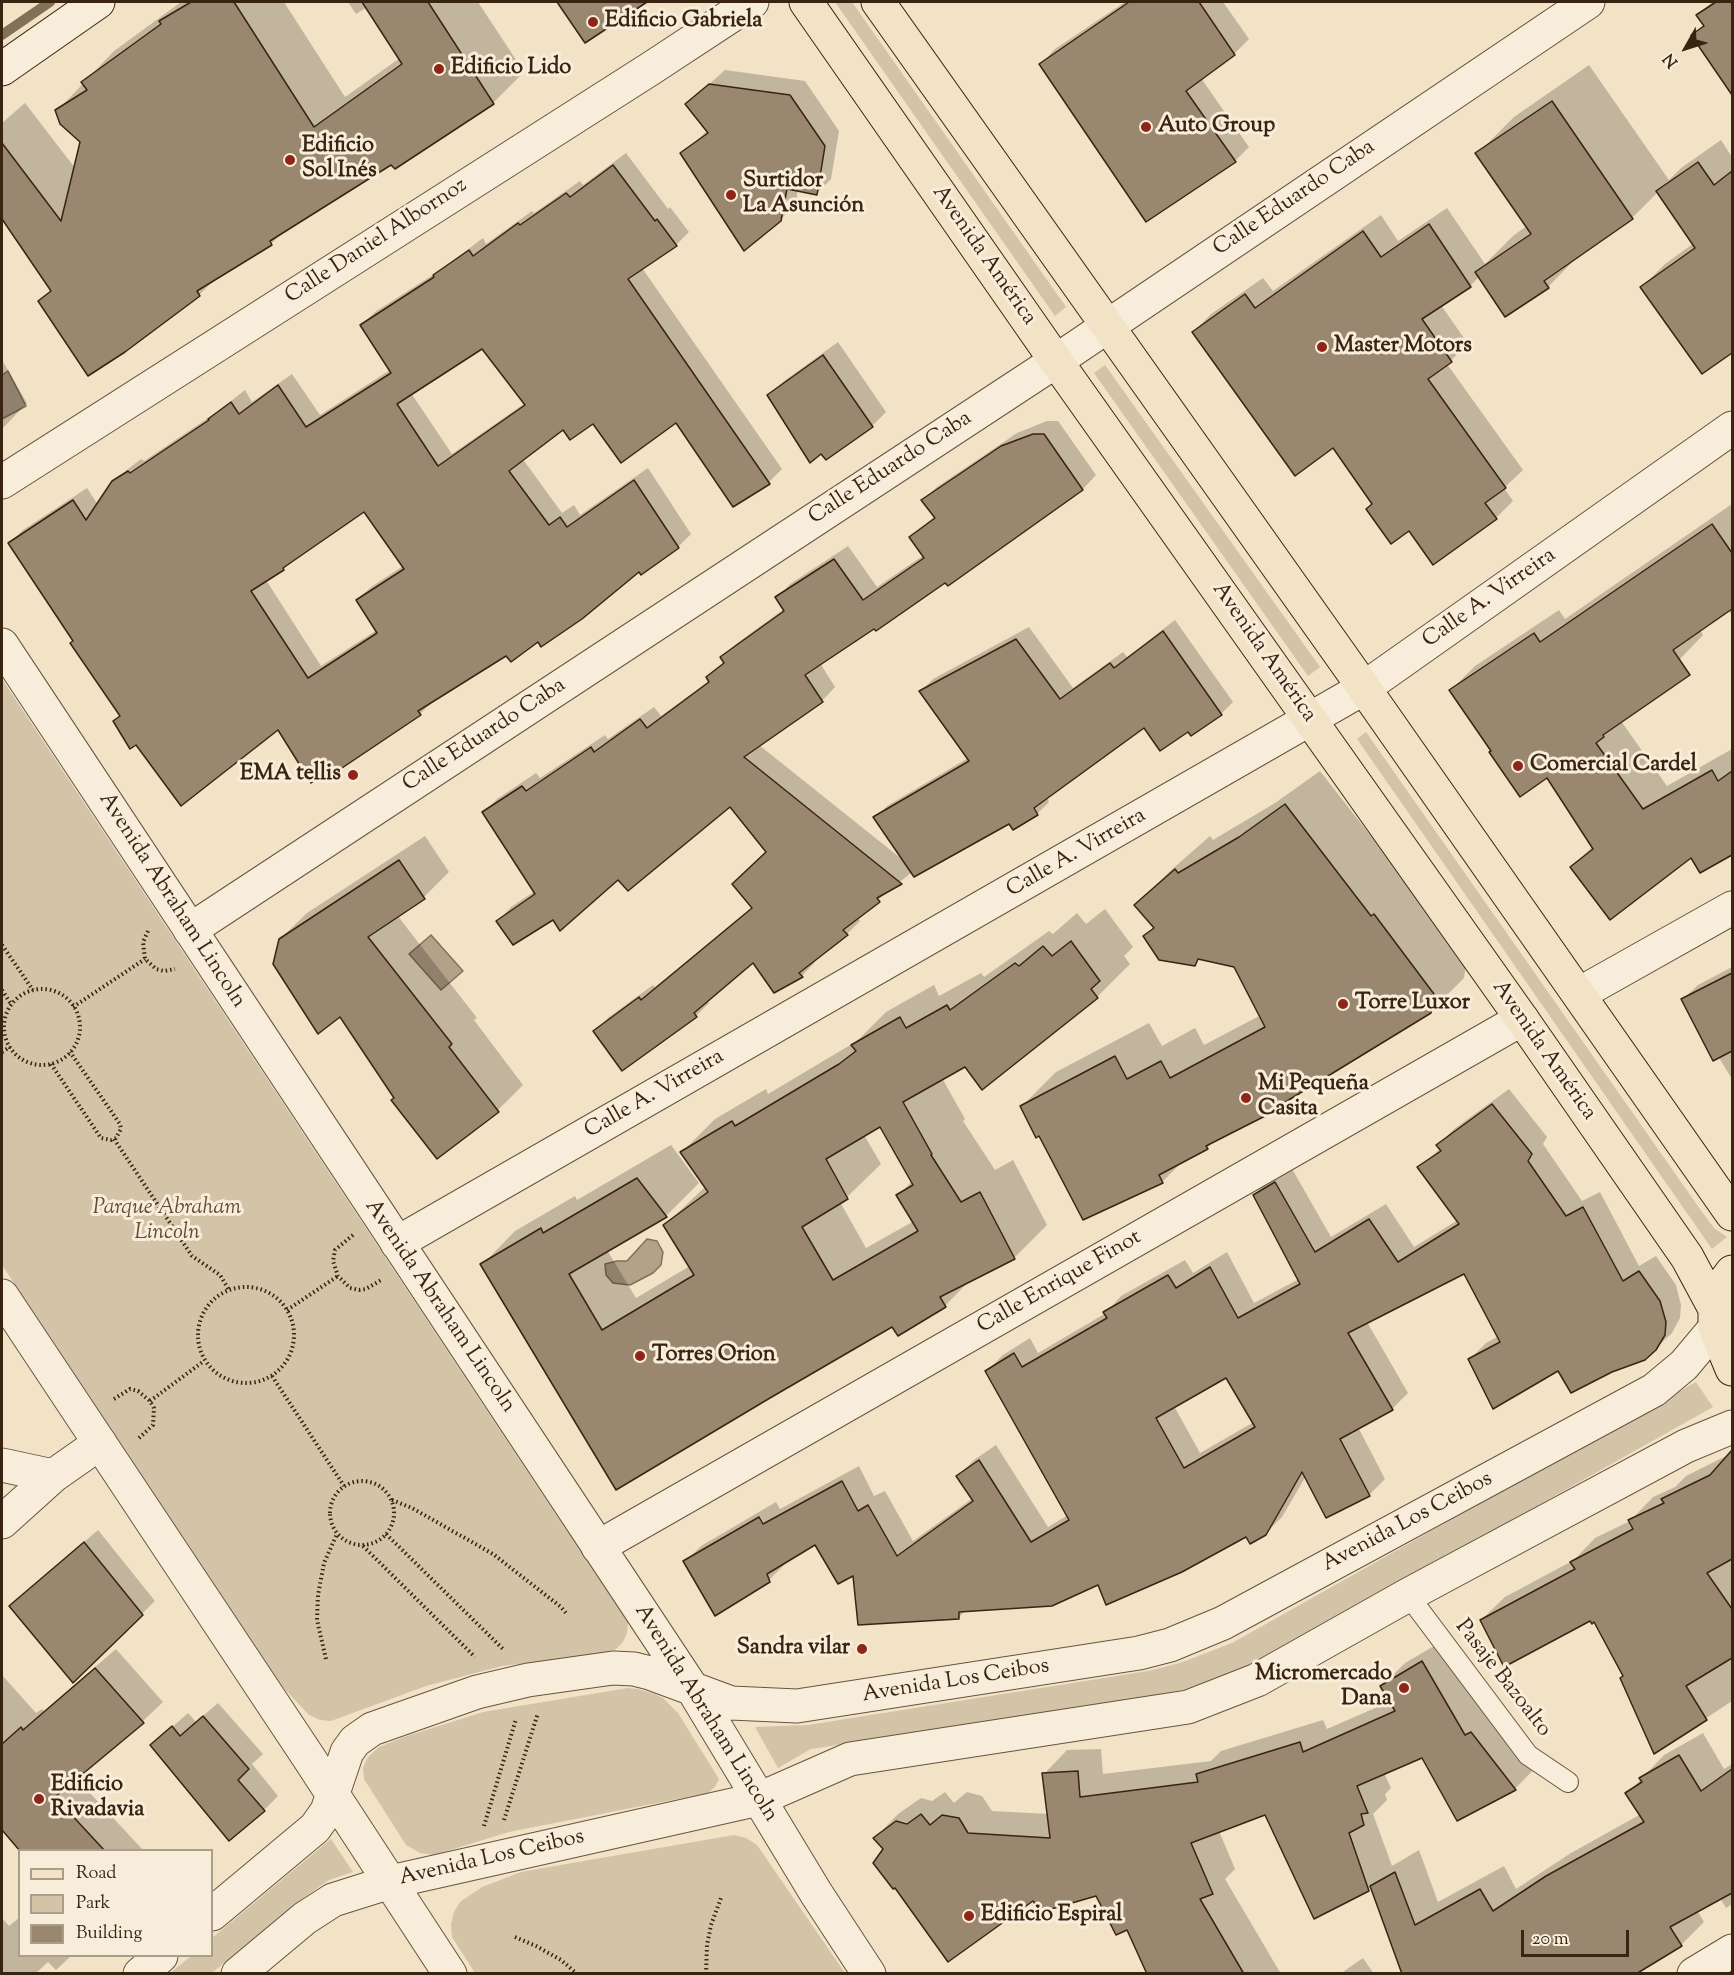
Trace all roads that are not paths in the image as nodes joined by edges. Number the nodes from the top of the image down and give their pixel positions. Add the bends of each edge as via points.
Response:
1 (98, 2) edge
2 (752, 2) edge
3 (806, 2) edge
4 (878, 2) edge
5 (1588, 2) edge
6 (2, 69) edge
7 (1107, 326) junction
8 (1056, 361) junction
9 (1732, 428) edge
10 (2, 482) edge
11 (2, 645) edge
12 (1364, 688) junction
13 (1311, 720) junction
14 (1732, 908) edge
15 (190, 930) junction
16 (1579, 994) junction
17 (1522, 1019) junction
18 (1732, 1214) edge
19 (397, 1243) junction
20 (1732, 1272) edge
21 (2, 1296) edge
22 (1715, 1319) junction
23 (1732, 1369) edge
24 (1732, 1427) edge
25 (100, 1443) junction
26 (2, 1465) edge
27 (53, 1476) junction
28 (2, 1522) edge
29 (598, 1547) junction
30 (1408, 1595) junction
31 (692, 1688) junction
32 (1568, 1782) dead end
33 (332, 1793) junction
34 (759, 1800) junction
35 (390, 1882) junction
36 (213, 1913) edge
37 (1732, 1951) edge
38 (160, 1957) edge
39 (140, 1974) edge
40 (238, 1974) edge
41 (450, 1974) edge
42 (869, 1974) edge
43 (1694, 1974) edge

1 - 6 street
2 - 10 street, Calle Daniel Albornoz
3 - 8 main road, Avenida América
4 - 7 main road
5 - 7 street, Calle Eduardo Caba
7 - 8 street, Calle Eduardo Caba
7 - 12 main road
8 - 13 main road, Avenida América
8 - 15 street, Calle Eduardo Caba
9 - 12 street, Calle A. Virreira
11 - 15 street, Avenida Abraham Lincoln
12 - 13 street, Calle A. Virreira
12 - 16 main road
13 - 17 main road, Avenida América
13 - 19 street, Calle A. Virreira
14 - 16 street
15 - 19 street, Avenida Abraham Lincoln
16 - 18 main road
17 - 22 main road, Avenida América via 1687,1257
17 - 29 street, Calle Enrique Finot
19 - 29 street, Avenida Abraham Lincoln
20 - 22 main road via 1720,1288
21 - 25 street
22 - 23 main road, Avenida América
22 - 31 street, Avenida Los Ceibos via 1684,1365 1654,1390 1223,1623 1170,1645 797,1706 731,1703
24 - 30 street, Avenida Los Ceibos via 1686,1446
25 - 27 street
25 - 33 street
26 - 27 street
27 - 28 street
29 - 31 street, Avenida Abraham Lincoln
30 - 32 lane, Pasaje Bazoalto via 1528,1755
30 - 34 street, Avenida Los Ceibos via 1257,1680 1188,1707 850,1759
31 - 33 street, Avenida Los Ceibos via 650,1673 613,1668 477,1692 372,1730 356,1741 347,1752
31 - 34 street, Avenida Abraham Lincoln
33 - 35 street
33 - 36 street, Avenida Los Ceibos via 327,1811 315,1828
34 - 35 street, Avenida Los Ceibos
34 - 42 street, Avenida Abraham Lincoln
35 - 40 street, Avenida Los Ceibos via 333,1900 305,1918
35 - 41 street
37 - 43 street
38 - 39 street

